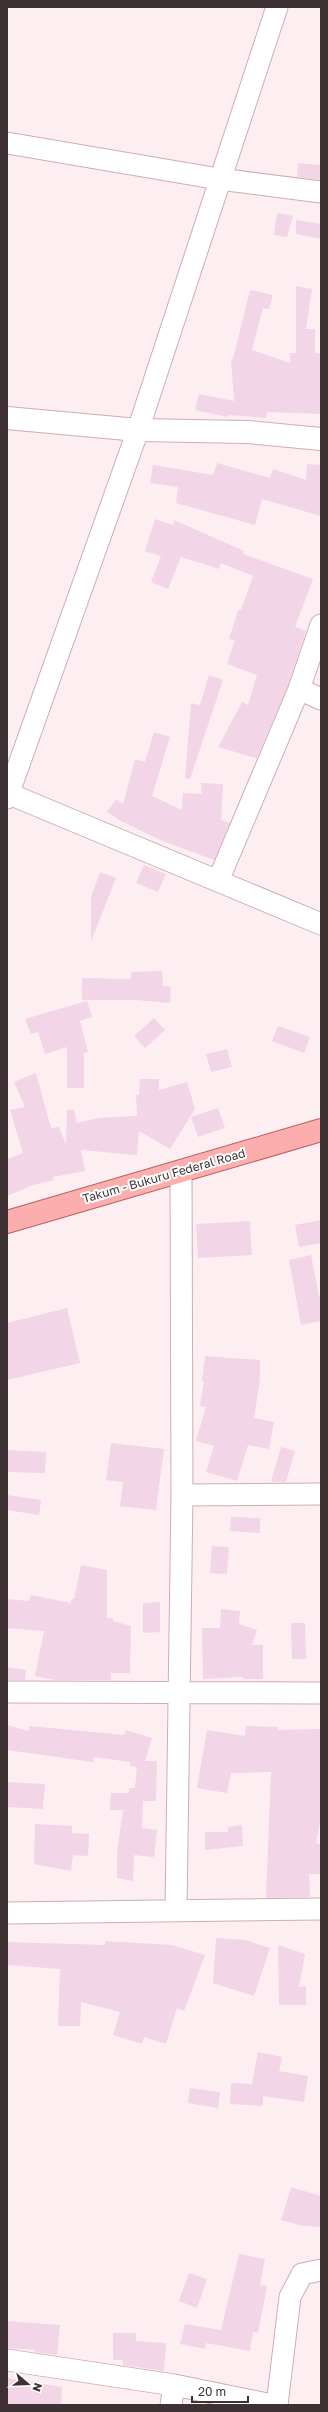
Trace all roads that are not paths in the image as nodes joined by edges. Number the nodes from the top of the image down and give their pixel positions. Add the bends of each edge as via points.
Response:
1 (277, 7) edge
2 (7, 143) edge
3 (219, 179) junction
4 (321, 192) edge
5 (7, 418) edge
6 (138, 430) junction
7 (321, 439) edge
8 (321, 625) edge
9 (299, 690) junction
10 (321, 699) edge
11 (8, 795) edge
12 (218, 881) junction
13 (321, 924) edge
14 (321, 1130) edge
15 (182, 1171) junction
16 (7, 1222) edge
17 (321, 1494) edge
18 (182, 1495) junction
19 (7, 1692) edge
20 (179, 1692) junction
21 (321, 1692) edge
22 (321, 1908) edge
23 (176, 1911) junction
24 (7, 1913) edge
25 (321, 2270) edge
26 (7, 2360) edge
27 (174, 2385) junction
28 (171, 2405) edge
29 (272, 2405) edge
30 (277, 2405) edge

1 - 3 street
2 - 3 street
3 - 4 street
3 - 6 street
5 - 6 street
6 - 7 street via 248,432
6 - 11 street
8 - 9 street
9 - 10 street
9 - 12 street
11 - 12 street
12 - 13 street
14 - 15 main road, Takum - Bukuru Federal Road
15 - 16 main road, Takum - Bukuru Federal Road
15 - 18 street
17 - 18 street
18 - 20 street
19 - 20 street
20 - 21 street
20 - 23 street
22 - 23 street
23 - 24 street
25 - 30 street via 302,2274 290,2297
26 - 27 street
27 - 28 street
27 - 29 street

